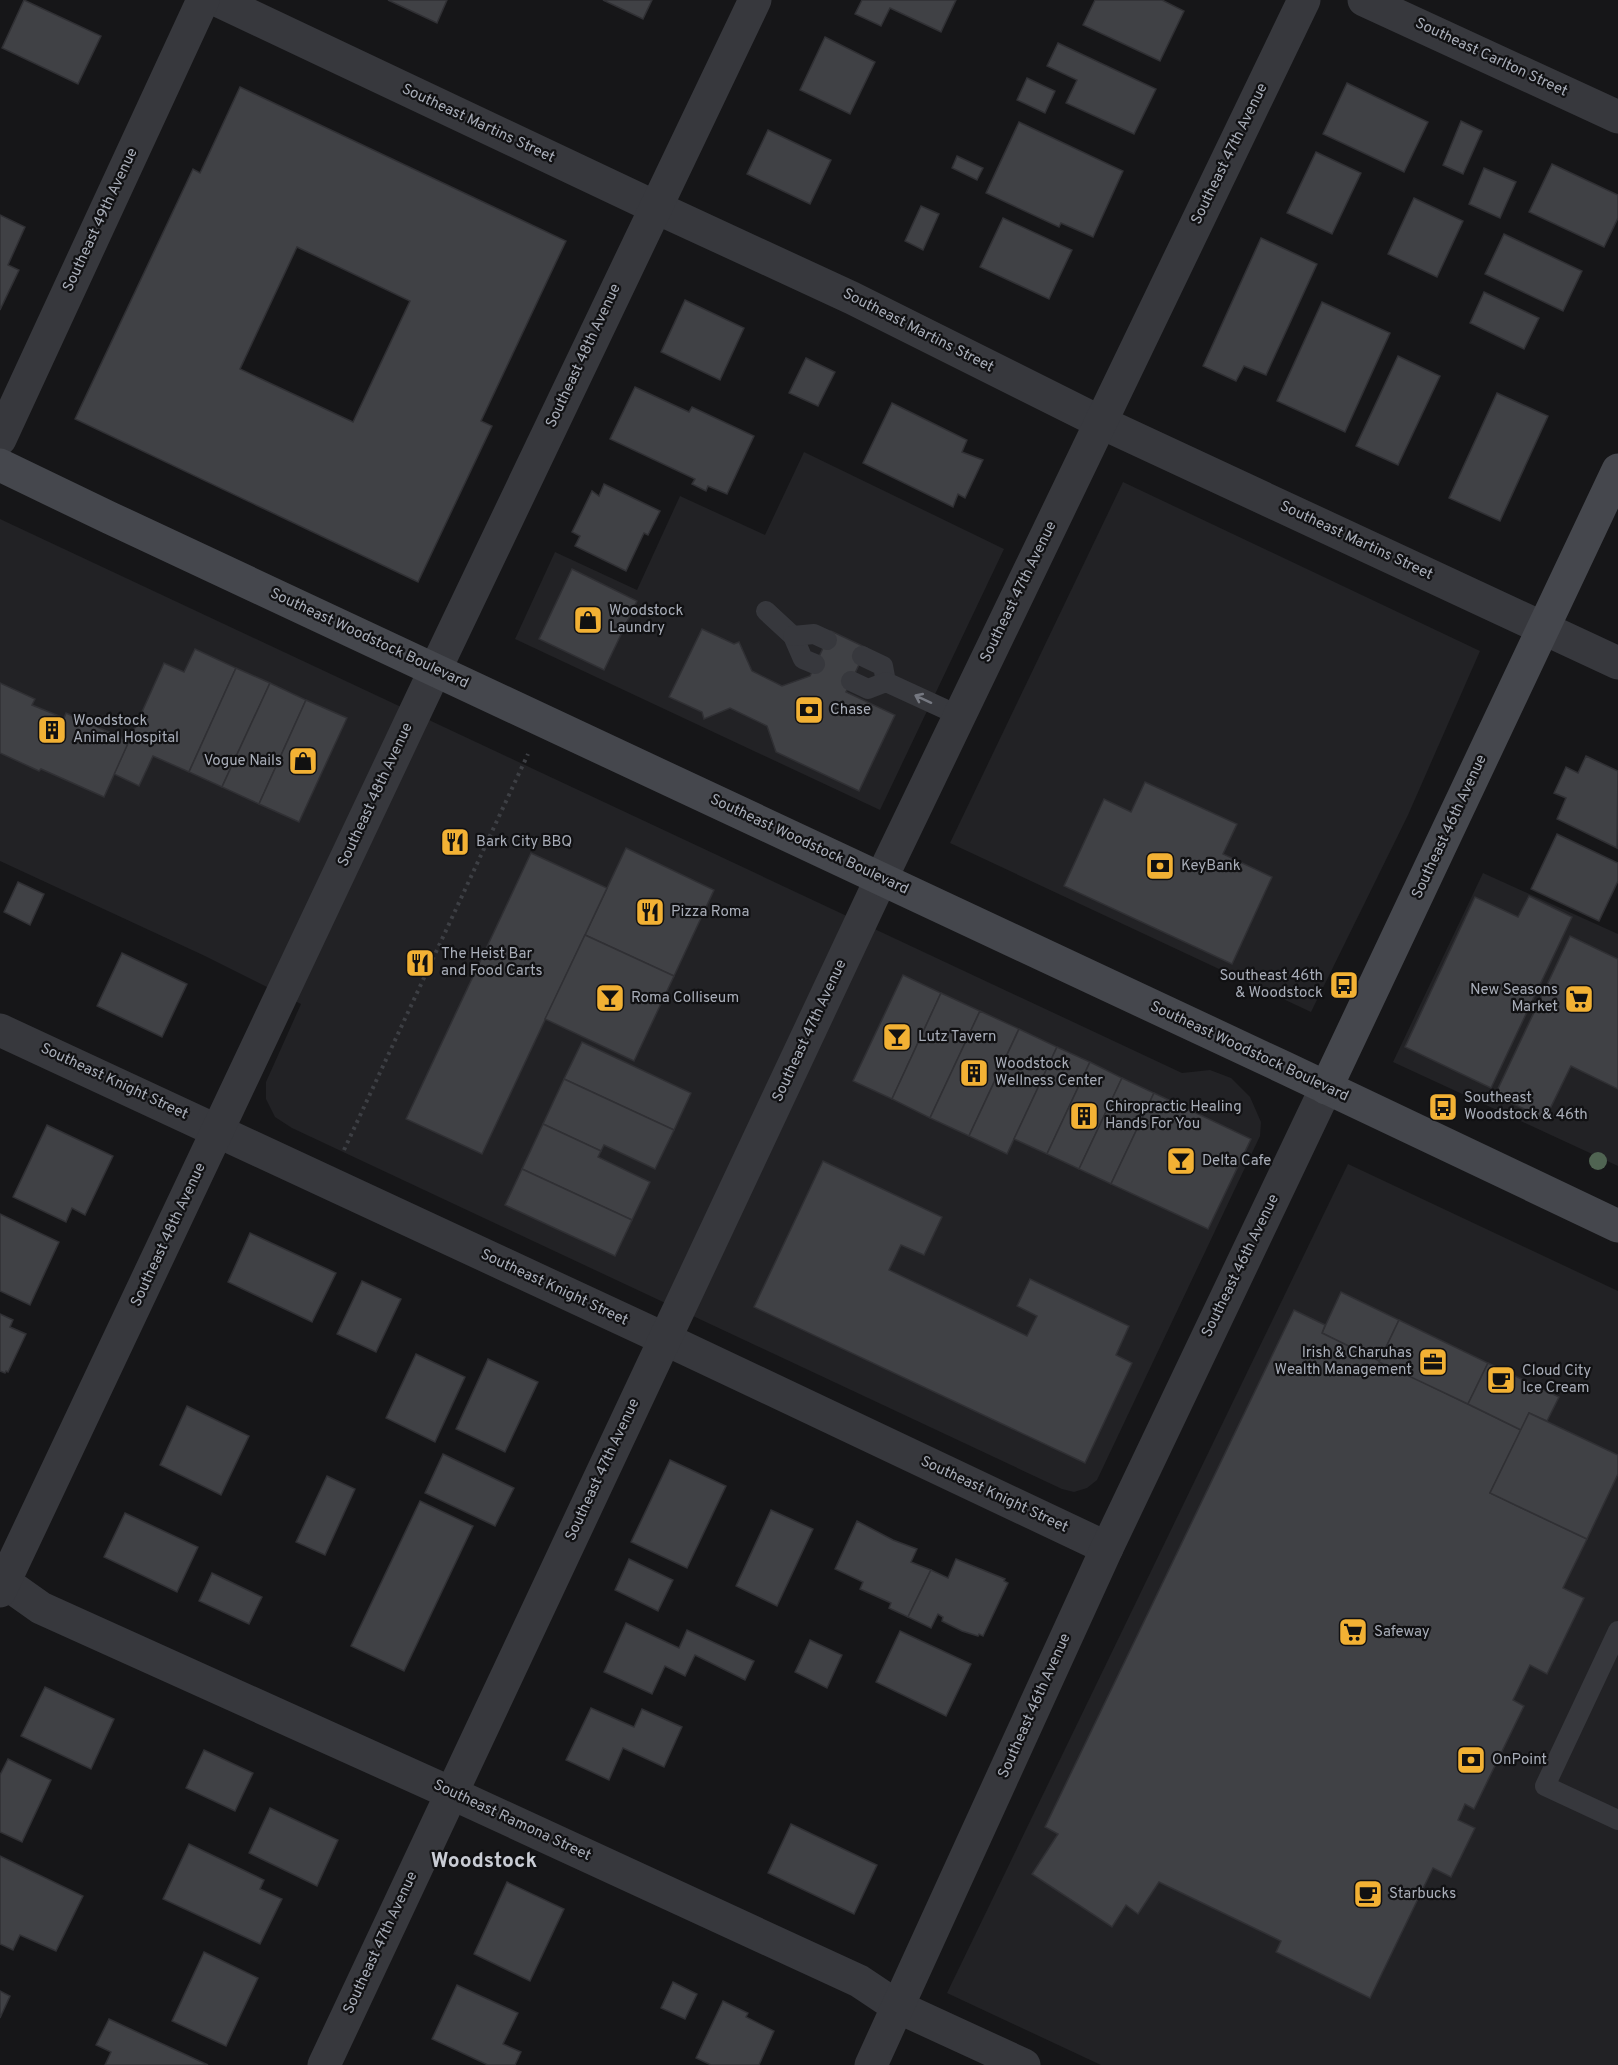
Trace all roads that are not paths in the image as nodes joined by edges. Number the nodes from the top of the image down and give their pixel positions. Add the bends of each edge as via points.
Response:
1 (203, 0) edge
2 (217, 0) edge
3 (755, 0) edge
4 (1304, 0) edge
5 (1364, 0) edge
6 (1618, 117) edge
7 (655, 207) junction
8 (1100, 423) junction
9 (0, 439) edge
10 (0, 465) edge
11 (1618, 470) edge
12 (766, 611) dead end
13 (1544, 628) junction
14 (793, 636) junction
15 (827, 640) dead end
16 (862, 657) dead end
17 (1618, 663) edge
18 (815, 664) dead end
19 (435, 670) junction
20 (851, 681) dead end
21 (886, 682) junction
22 (960, 716) junction
23 (881, 879) junction
24 (0, 1030) edge
25 (1326, 1088) junction
26 (219, 1131) junction
27 (1618, 1226) edge
28 (665, 1339) junction
29 (1107, 1548) junction
30 (2, 1584) edge
31 (1618, 1631) edge
32 (451, 1793) junction
33 (1618, 1820) edge
34 (898, 2007) junction
35 (324, 2065) edge
36 (871, 2065) edge
37 (1024, 2065) edge

1 - 9 street, Southeast 49th Avenue
2 - 7 street, Southeast Martins Street
3 - 7 street, Southeast 48th Avenue
4 - 8 street, Southeast 47th Avenue
5 - 6 street, Southeast Carlton Street
7 - 8 street, Southeast Martins Street via 852,298
7 - 19 street, Southeast 48th Avenue
8 - 13 street, Southeast Martins Street
8 - 22 street, Southeast 47th Avenue
10 - 19 main road, Southeast Woodstock Boulevard
11 - 13 main road, Southeast 46th Avenue
12 - 14 lane
13 - 17 street, Southeast Martins Street
13 - 25 main road, Southeast 46th Avenue
14 - 15 lane via 814,634
14 - 18 lane via 803,659
16 - 21 lane via 883,666
19 - 23 main road, Southeast Woodstock Boulevard
19 - 26 street, Southeast 48th Avenue
20 - 21 lane via 868,689
22 -> 21 lane
22 - 23 street, Southeast 47th Avenue
23 - 25 main road, Southeast Woodstock Boulevard
23 - 28 street, Southeast 47th Avenue
24 - 26 street, Southeast Knight Street
25 - 27 main road, Southeast Woodstock Boulevard
25 - 29 street, Southeast 46th Avenue
26 - 28 street, Southeast Knight Street
26 - 30 street, Southeast 48th Avenue
28 - 29 street, Southeast Knight Street
28 - 32 street, Southeast 47th Avenue
29 - 34 street, Southeast 46th Avenue
30 - 32 street, Southeast Ramona Street via 41,1608
31 - 33 lane via 1545,1786
32 - 34 street, Southeast Ramona Street via 859,1981
32 - 35 street, Southeast 47th Avenue
34 - 36 street, Southeast 46th Avenue
34 - 37 street, Southeast Ramona Street

